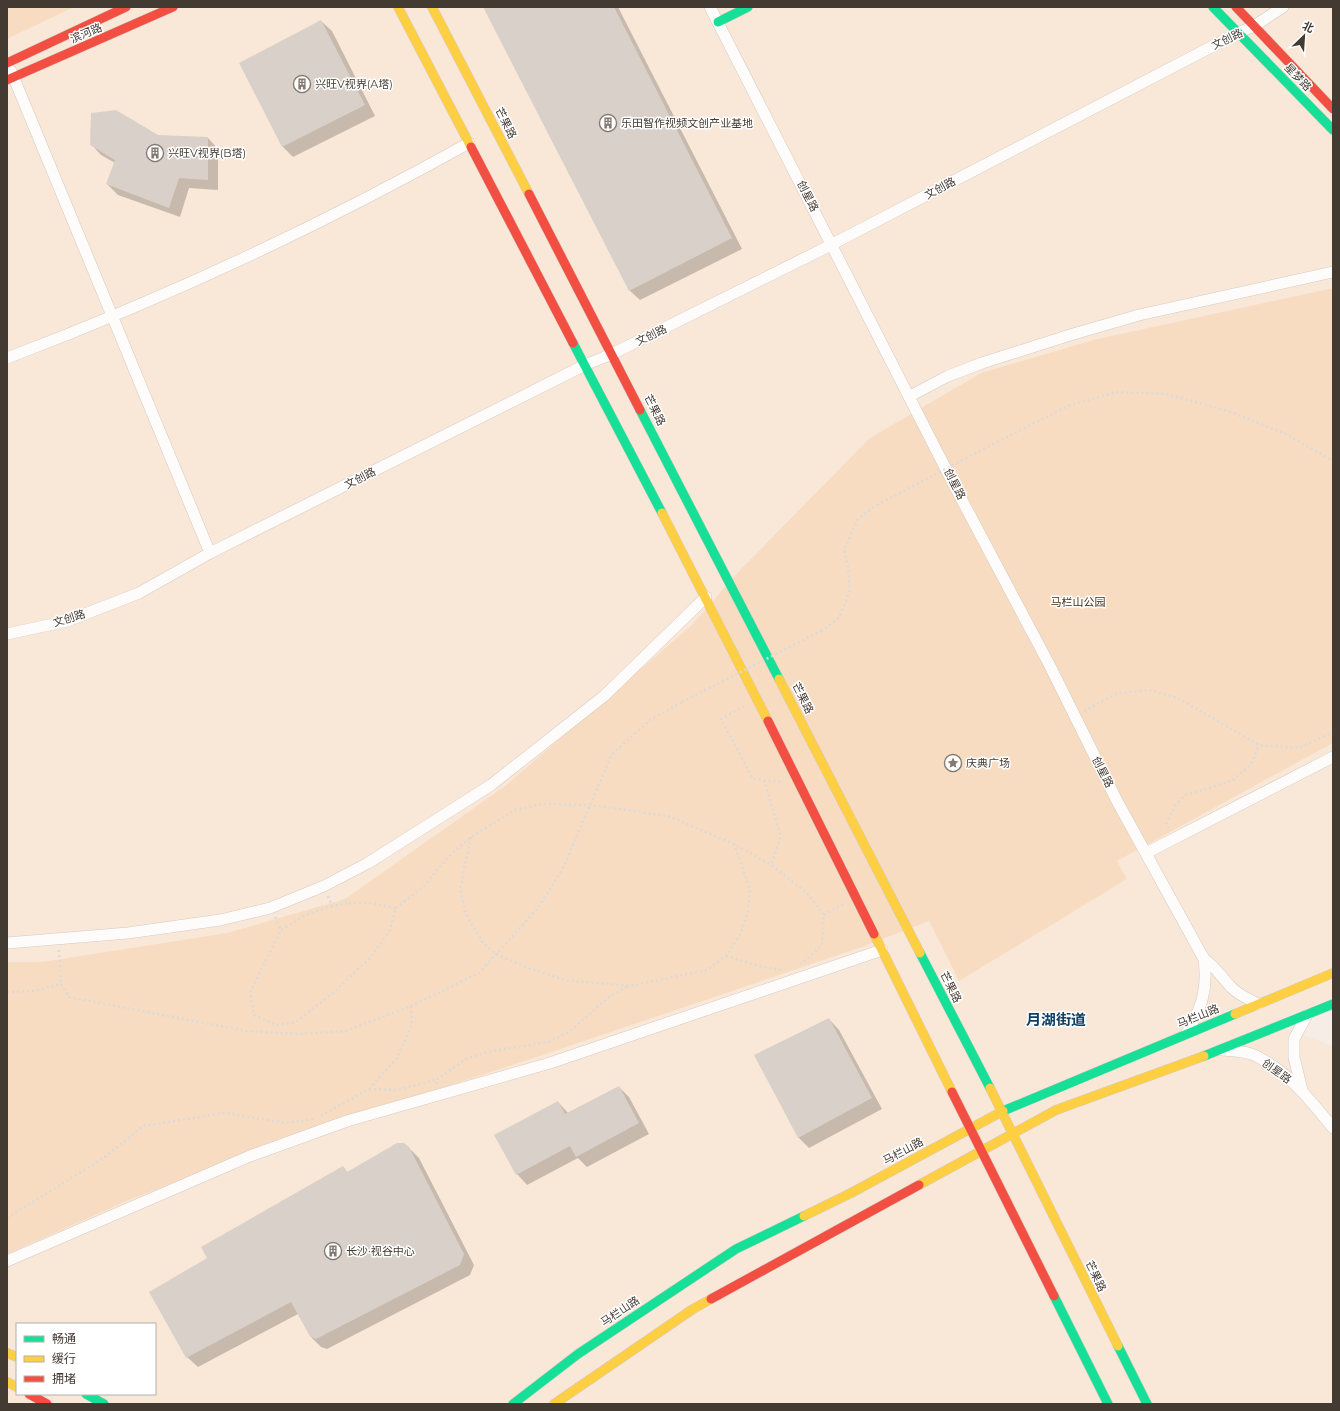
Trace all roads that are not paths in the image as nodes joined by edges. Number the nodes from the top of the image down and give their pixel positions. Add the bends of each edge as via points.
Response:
1 (126, 7) edge
2 (173, 7) edge
3 (398, 7) edge
4 (432, 7) edge
5 (710, 7) edge
6 (748, 7) edge
7 (1213, 7) edge
8 (1236, 7) edge
9 (1283, 7) edge
10 (718, 22) junction
11 (1254, 26) junction
12 (1238, 33) junction
13 (7, 63) edge
14 (10, 78) edge
15 (1333, 109) edge
16 (1333, 130) edge
17 (469, 143) junction
18 (833, 244) junction
19 (1333, 272) edge
20 (112, 317) junction
21 (612, 354) junction
22 (7, 358) edge
23 (585, 365) junction
24 (910, 396) junction
25 (210, 553) junction
26 (706, 597) junction
27 (7, 634) edge
28 (1333, 757) edge
29 (1146, 853) junction
30 (7, 943) edge
31 (882, 950) junction
32 (1204, 959) junction
33 (1333, 973) edge
34 (1258, 1004) junction
35 (1333, 1004) edge
36 (1307, 1015) junction
37 (1187, 1033) junction
38 (1220, 1050) junction
39 (1302, 1090) junction
40 (1002, 1112) junction
41 (1333, 1128) edge
42 (972, 1129) junction
43 (1012, 1134) junction
44 (983, 1150) junction
45 (7, 1261) edge
46 (7, 1353) edge
47 (16, 1358) edge
48 (7, 1382) edge
49 (16, 1386) edge
50 (31, 1395) edge
51 (88, 1395) edge
52 (47, 1404) edge
53 (104, 1404) edge
54 (513, 1404) edge
55 (554, 1404) edge
56 (1108, 1404) edge
57 (1147, 1404) edge

1 - 13 main road, 滨河路
2 - 14 main road, 滨河路
3 - 17 main road
4 - 21 main road, 芒果路
5 - 10 street, 创星路
6 - 10 main road
7 - 12 main road, 星梦路
8 - 11 main road, 星梦路
9 - 11 street, 文创路
10 - 18 street, 创星路
11 - 12 street, 文创路
11 - 15 main road, 星梦路
12 - 16 main road, 星梦路
12 - 18 street, 文创路
13 - 14 street
14 - 20 street
17 - 20 street via 304,229
17 - 23 main road
18 - 21 street, 文创路
18 - 24 street, 创星路
19 - 24 street via 1139,315 1070,335 982,363 948,376
20 - 22 street
20 - 25 street
21 - 23 street, 文创路
21 - 40 main road, 芒果路
23 - 25 street, 文创路
23 - 26 main road
24 - 29 street, 创星路
25 - 27 street, 文创路 via 139,593 67,620
26 - 30 street via 604,696 491,785 368,863 324,886 270,908 220,920 128,933
26 - 31 main road
28 - 29 street
29 - 32 street, 创星路
31 - 42 main road
31 - 45 street via 550,1063 348,1121 250,1156
32 - 34 street via 1216,968 1231,988
32 - 37 street via 1204,999
33 - 34 main road, 马栏山路
34 - 37 main road, 马栏山路
35 - 36 main road
36 - 38 main road
36 - 39 street, 创星路 via 1294,1040 1294,1057
37 - 40 main road, 马栏山路
38 - 39 street, 创星路 via 1256,1055
38 - 43 main road via 1056,1110
39 - 41 street
40 - 42 main road, 马栏山路
40 - 43 main road, 芒果路
42 - 44 main road
42 - 54 main road, 马栏山路 via 851,1193 736,1249 578,1354
43 - 44 main road
43 - 57 main road, 芒果路
44 - 55 main road via 693,1309
44 - 56 main road
46 - 47 main road
48 - 49 main road
50 - 52 main road
51 - 53 main road

